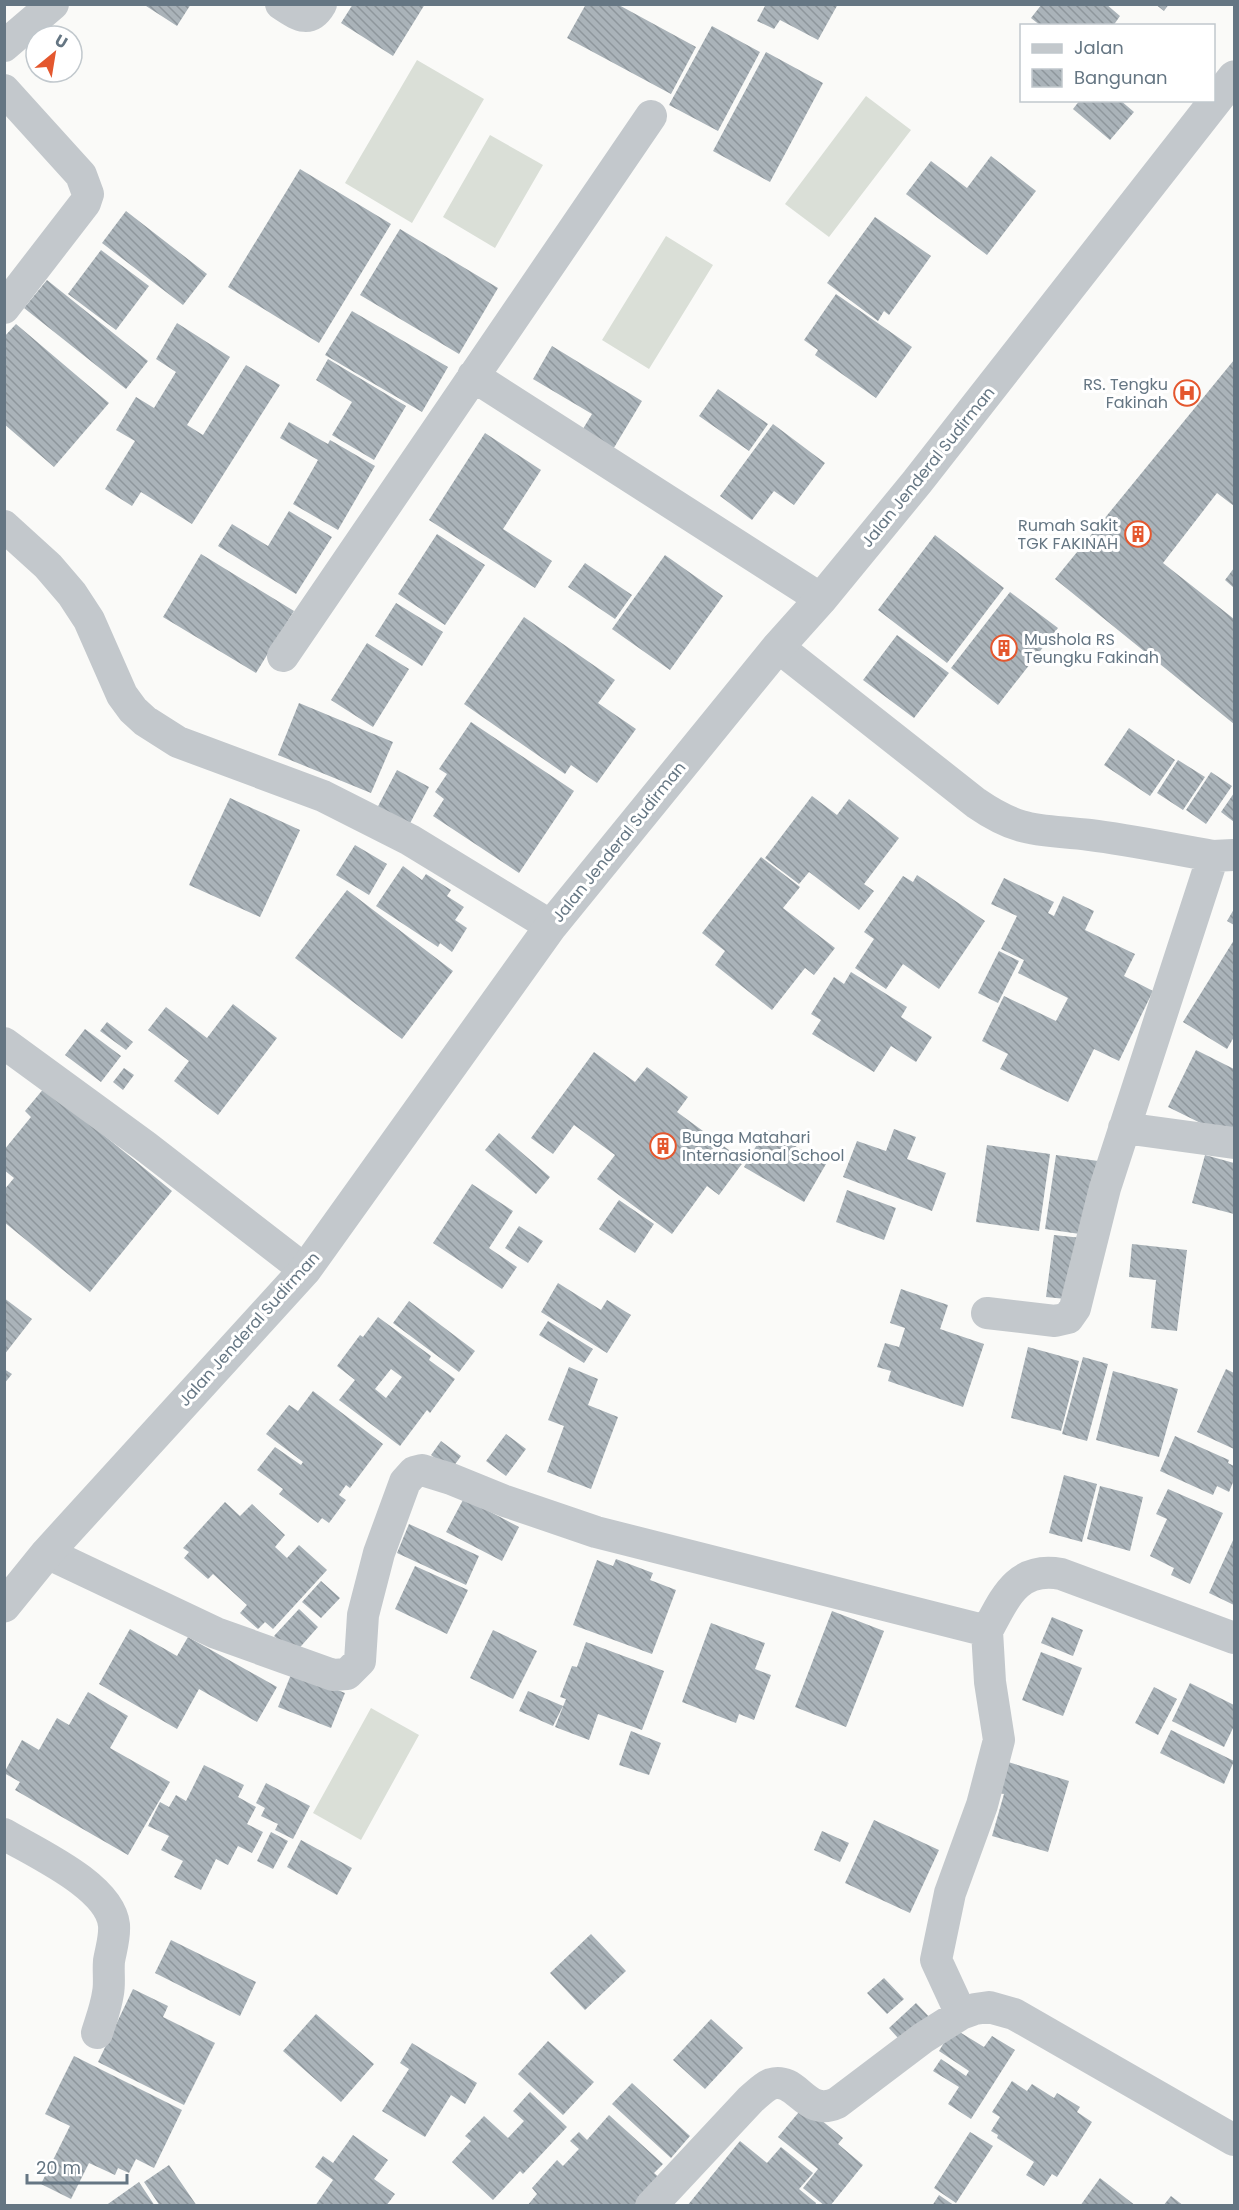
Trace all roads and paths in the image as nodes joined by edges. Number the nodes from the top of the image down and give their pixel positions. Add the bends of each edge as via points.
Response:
1 (53, 4) edge
2 (281, 4) edge
3 (321, 4) edge
4 (4, 46) edge
5 (1234, 77) edge
6 (4, 90) edge
7 (1215, 101) edge
8 (1214, 102) edge
9 (651, 116) dead end
10 (4, 308) edge
11 (473, 376) junction
12 (4, 526) edge
13 (821, 599) junction
14 (778, 647) junction
15 (283, 656) dead end
16 (1224, 855) edge
17 (551, 926) junction
18 (4, 1043) edge
19 (1124, 1128) junction
20 (1234, 1143) edge
21 (305, 1270) junction
22 (987, 1313) dead end
23 (47, 1553) junction
24 (4, 1606) edge
25 (987, 1631) junction
26 (1234, 1638) edge
27 (4, 1834) edge
28 (960, 2014) junction
29 (97, 2033) dead end
30 (1234, 2140) edge
31 (651, 2205) edge

1 - 4 street
2 - 3 street via 309,17
5 - 7 street, Jalan Jenderal Sudirman
6 - 10 street via 81,175 88,194
8 - 13 street, Jalan Jenderal Sudirman
9 - 11 street
11 - 13 street
11 - 15 street
12 - 17 street via 72,594 89,620 122,695 145,721 178,742 324,795 410,840
13 - 14 street, Jalan Jenderal Sudirman
14 - 16 street via 996,817 1035,831
14 - 17 street, Jalan Jenderal Sudirman
16 - 19 street
17 - 21 street, Jalan Jenderal Sudirman
18 - 21 street
19 - 20 street
19 - 22 street via 1071,1316 1055,1321
21 - 23 street, Jalan Jenderal Sudirman
23 - 24 street, Jalan Jenderal Sudirman
23 - 25 street via 216,1633 341,1676 353,1671 360,1661 363,1615 379,1553 405,1482 422,1470 596,1532
25 - 26 street via 1014,1587 1026,1577 1050,1572
25 - 28 street via 999,1740 982,1805 950,1893 936,1960
27 - 29 street via 79,1878 109,1909 114,1924 109,1993
28 - 30 street via 989,2007 1014,2014
28 - 31 street via 827,2108 814,2106 788,2086 770,2084

